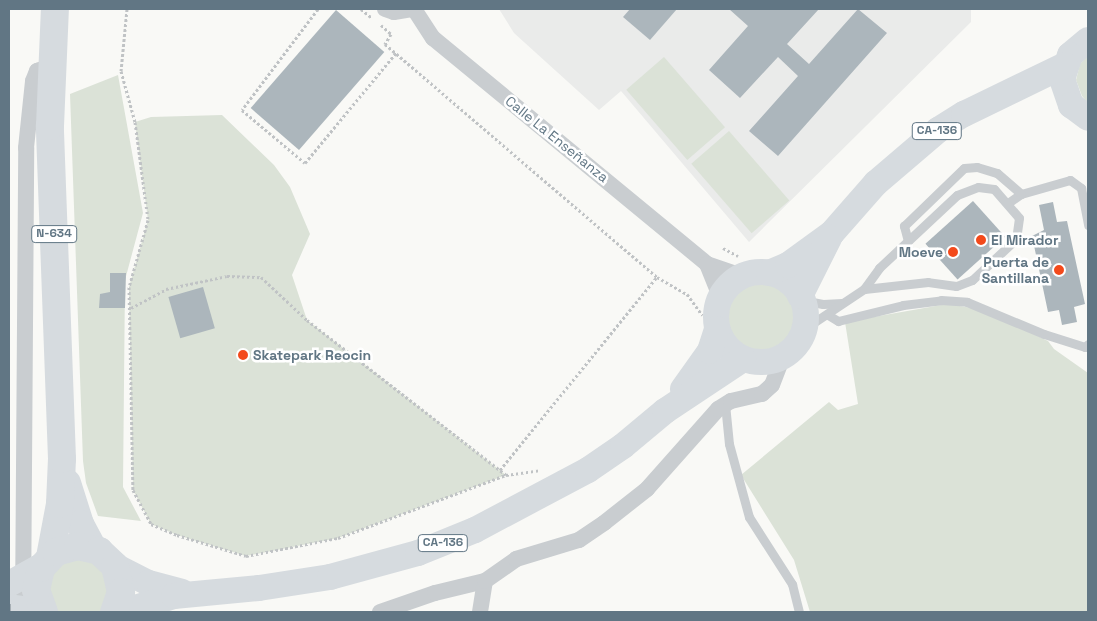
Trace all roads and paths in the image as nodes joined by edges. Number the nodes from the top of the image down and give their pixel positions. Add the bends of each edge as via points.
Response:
1 (55, 9) edge
2 (127, 9) edge
3 (318, 9) edge
4 (361, 9) edge
5 (385, 9) edge
6 (413, 9) edge
7 (1088, 40) edge
8 (396, 53) junction
9 (1065, 65) junction
10 (51, 66) junction
11 (1004, 97) junction
12 (1080, 111) edge
13 (997, 173) junction
14 (989, 189) junction
15 (1021, 194) junction
16 (1008, 203) junction
17 (1088, 225) edge
18 (832, 232) junction
19 (908, 241) junction
20 (707, 264) junction
21 (769, 273) junction
22 (742, 276) junction
23 (657, 277) junction
24 (864, 289) junction
25 (720, 297) junction
26 (801, 298) junction
27 (842, 302) junction
28 (130, 308) junction
29 (828, 315) junction
30 (710, 324) junction
31 (804, 329) junction
32 (1087, 346) edge
33 (782, 357) junction
34 (743, 359) junction
35 (726, 404) junction
36 (665, 411) junction
37 (62, 459) junction
38 (544, 469) dead end
39 (500, 470) junction
40 (506, 475) junction
41 (92, 548) junction
42 (115, 566) junction
43 (32, 570) edge
44 (485, 581) junction
45 (190, 594) junction
46 (26, 610) edge
47 (114, 612) edge
48 (122, 612) edge
49 (380, 612) edge
50 (480, 612) edge
51 (799, 612) edge

1 - 10 highway, N-634
2 - 28 path via 121,70 135,122 148,220 129,287
3 - 8 path via 242,110 305,163
4 - 8 path via 391,34 385,44
5 - 6 street via 394,12
6 - 20 street, Calle La Enseñanza via 433,38
7 - 9 main road via 1078,46
8 - 23 path
9 - 11 main road
9 - 12 main road via 1062,79
10 - 37 highway, N-634 via 50,126
10 - 46 street via 36,71 26,148
11 - 12 main road via 1038,95
11 - 18 main road, CA-136 via 964,114 913,149
13 - 14 lane
13 - 15 lane
13 - 19 lane via 977,167 964,168 904,226
14 - 16 lane
14 - 19 lane via 978,187 958,195
15 - 16 lane
15 - 17 lane via 1070,180 1082,188
16 - 24 lane via 1019,218 1016,239 972,280 956,286 928,282
18 - 21 main road via 788,265
18 - 26 main road
19 - 24 lane via 879,268
20 - 22 street, Calle La Enseñanza
20 - 25 street, Calle La Enseñanza
21 - 22 main road
21 - 26 main road via 787,281
22 - 25 main road
23 - 30 path via 687,294
23 - 39 path
24 - 27 lane
25 - 30 main road via 716,318
26 - 27 lane via 822,304
26 - 31 main road
27 - 29 lane
28 - 39 path via 166,289 227,276 261,277 307,320
28 - 40 path via 134,490 151,524 160,528 246,556 338,538
29 - 31 lane
29 - 32 lane via 838,321 903,305 942,300 967,302 984,306 1024,326
30 - 34 main road via 727,347
30 - 36 main road via 710,351
31 - 33 main road via 796,345
33 - 34 main road via 763,362
33 - 35 street via 772,385 762,394
34 - 36 main road
35 - 44 street via 647,488 604,523 579,540 516,559
35 - 51 lane via 729,444 749,517 792,584
36 - 45 main road, CA-136 via 624,446 573,479 502,517 443,543 330,577 244,590
37 - 41 highway, N-634 via 75,511
37 - 43 highway, N-634 via 60,504
38 - 40 path
39 - 40 path
41 - 42 highway, N-634
41 - 43 highway via 70,547
42 - 45 main road via 148,583
42 - 47 highway via 121,592
43 - 46 highway, N-634 via 36,590
44 - 49 street via 435,593
44 - 50 street
45 - 48 main road

